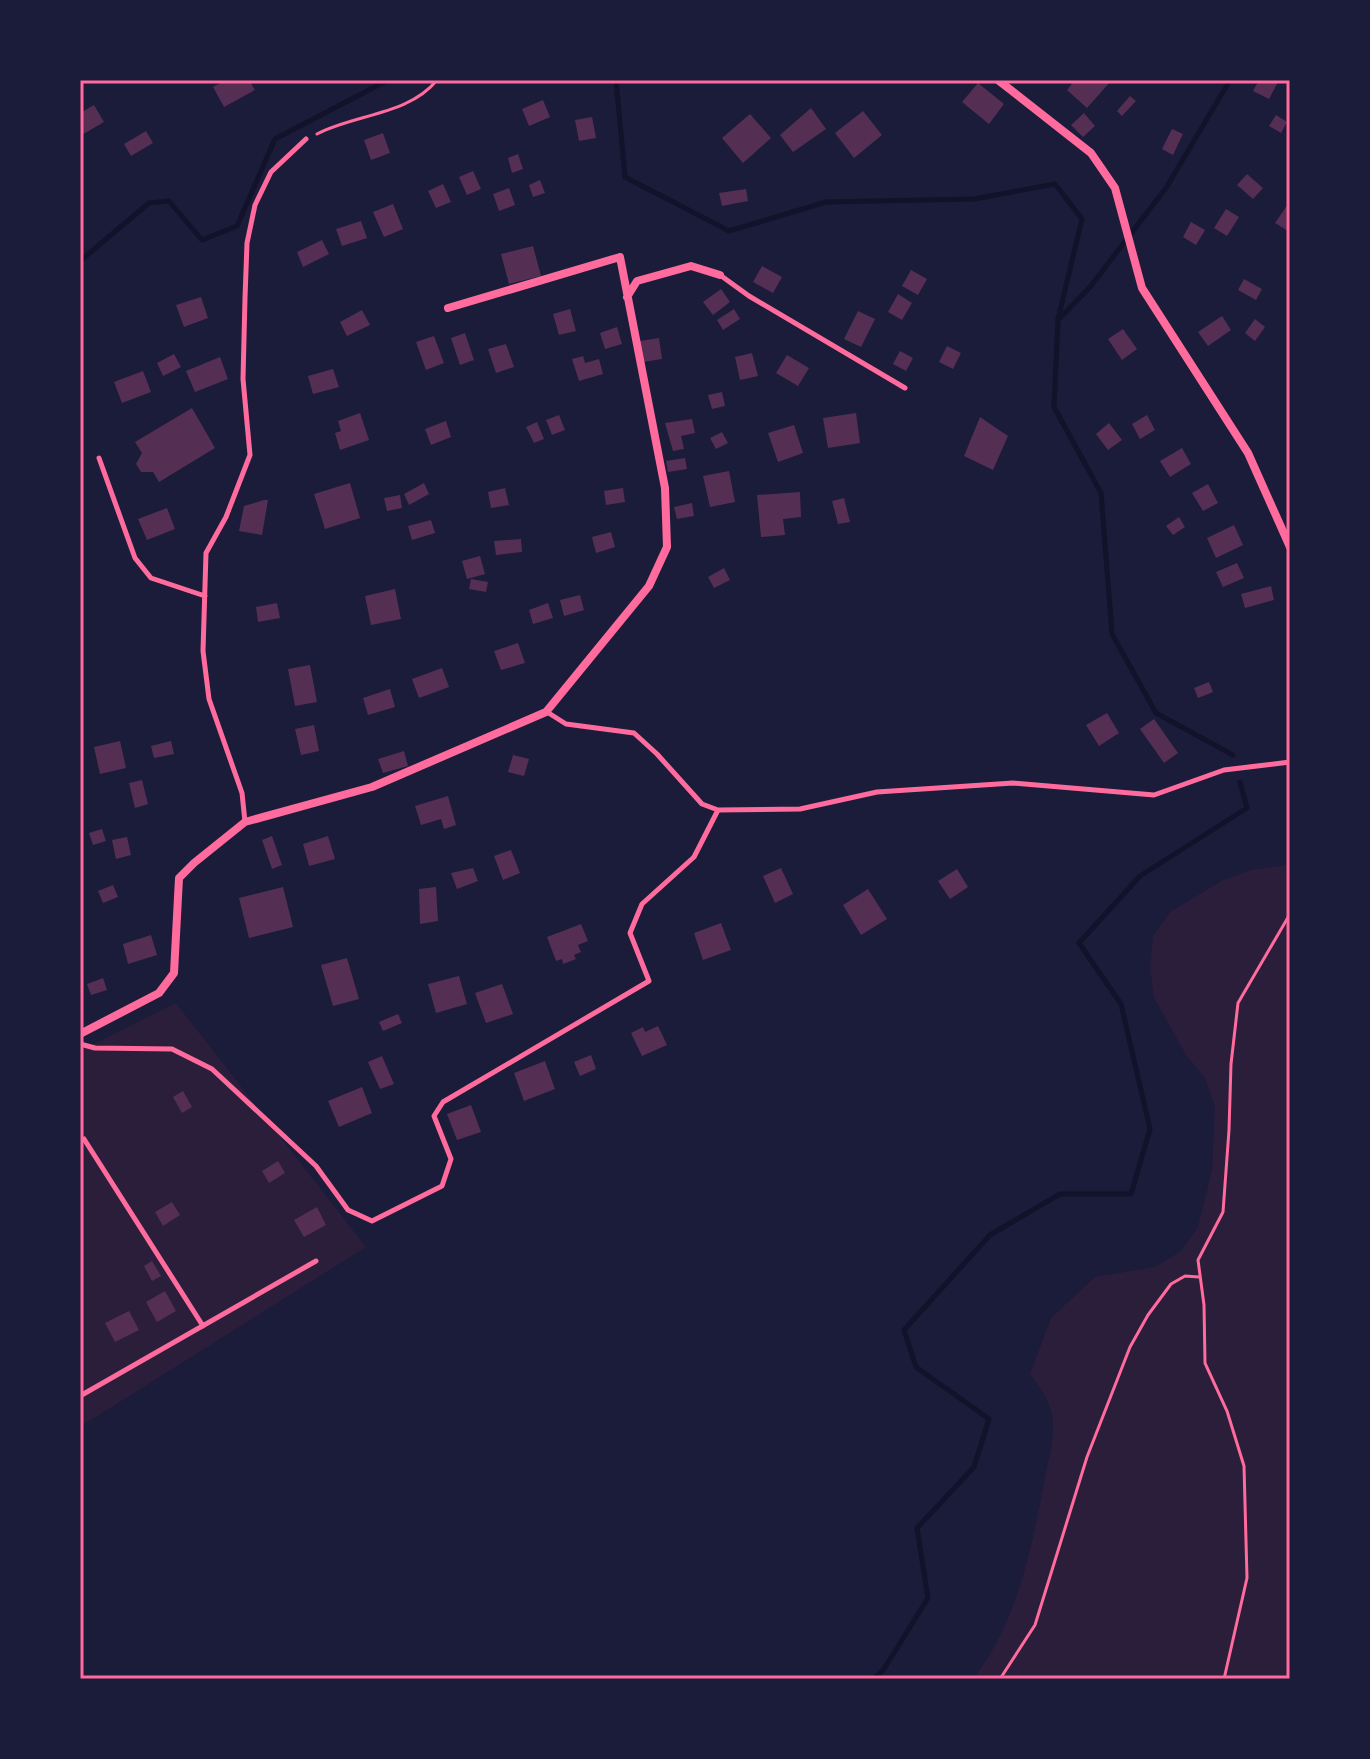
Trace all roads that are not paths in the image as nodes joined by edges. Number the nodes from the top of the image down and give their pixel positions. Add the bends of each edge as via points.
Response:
1 (998, 80) edge
2 (306, 139) road end
3 (720, 275) joint
4 (627, 298) junction
5 (448, 308) dead end
6 (905, 388) dead end
7 (99, 458) dead end
8 (1290, 547) edge
9 (205, 596) junction
10 (546, 712) junction
11 (1290, 762) edge
12 (718, 810) junction
13 (245, 822) junction
14 (80, 1034) edge
15 (80, 1044) edge
16 (84, 1139) dead end
17 (316, 1261) dead end
18 (203, 1326) junction
19 (80, 1396) edge

1 - 8 street via 1091,153 1115,188 1142,288 1248,453
2 - 9 lane via 271,172 255,205 247,243 243,379 250,455 206,553
3 - 4 street via 691,266 637,281
3 - 6 lane
4 - 5 street via 620,257
4 - 10 street via 665,488 667,547 649,586
7 - 9 lane via 135,558 151,578
9 - 13 lane via 203,651 209,699 242,793
10 - 12 lane via 566,724 634,733 702,804
10 - 13 street via 372,787
11 - 12 lane via 1224,770 1154,795 1013,783 877,792 800,809
12 - 15 lane via 694,857 642,904 630,933 649,981 443,1102 434,1116 451,1159 442,1186 372,1221 348,1210 316,1166 212,1069 172,1049
13 - 14 street via 179,878 174,973 159,993
16 - 18 lane
17 - 18 lane
18 - 19 lane

